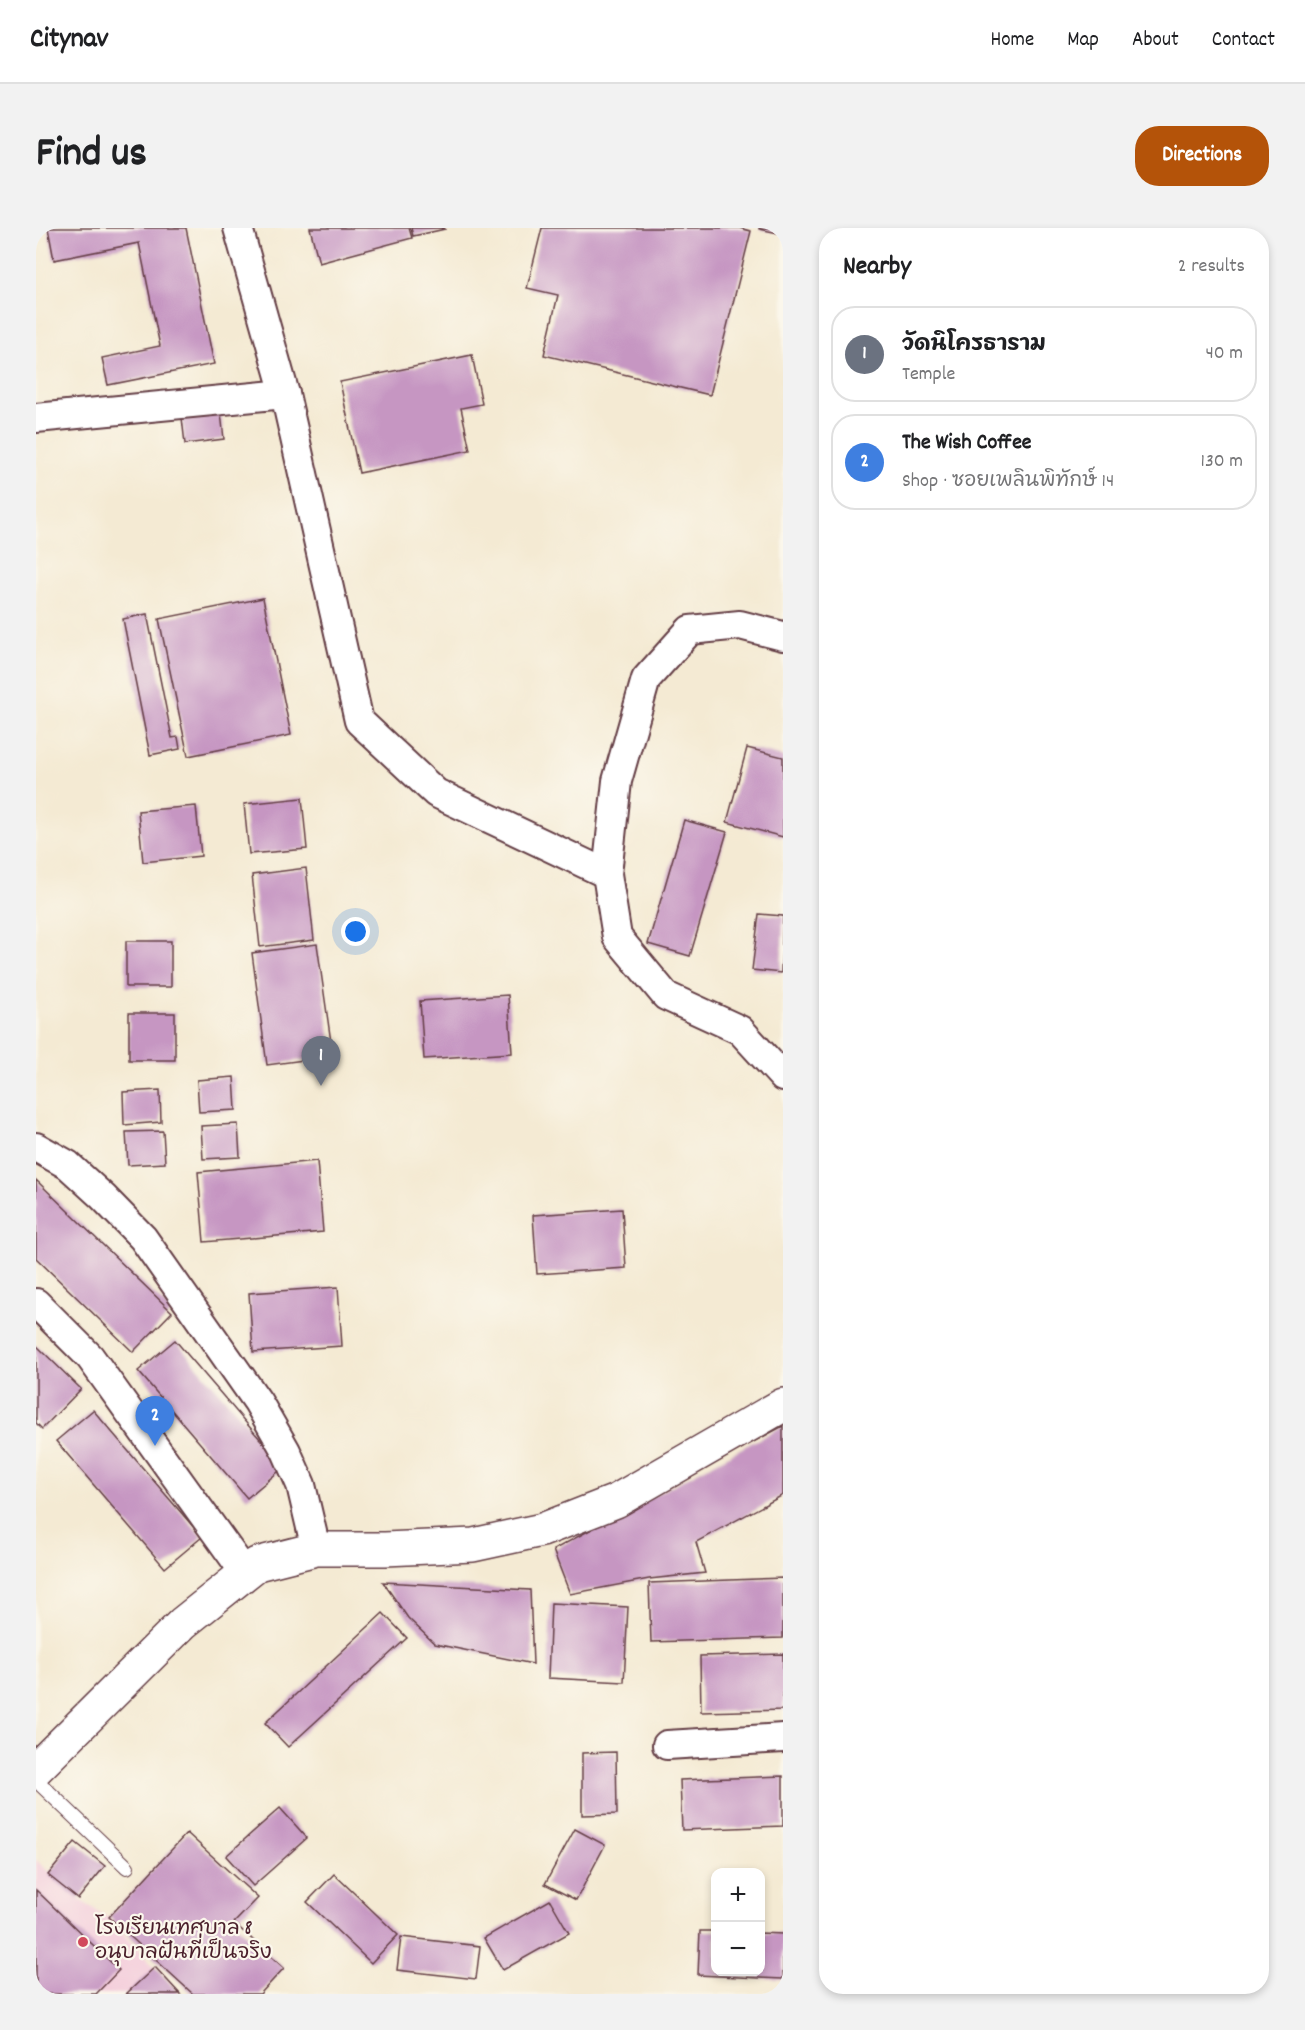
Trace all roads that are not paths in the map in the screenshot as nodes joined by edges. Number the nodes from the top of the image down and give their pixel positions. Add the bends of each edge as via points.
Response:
1 (238, 228) edge
2 (285, 394) junction
3 (36, 418) edge
4 (783, 636) edge
5 (607, 874) junction
6 (783, 1077) edge
7 (36, 1147) edge
8 (36, 1303) edge
9 (783, 1405) edge
10 (316, 1549) junction
11 (245, 1574) junction
12 (783, 1738) edge
13 (667, 1745) dead end
14 (36, 1768) edge
15 (36, 1780) edge
16 (127, 1867) dead end

1 - 2 street
2 - 3 street
2 - 5 street via 359,721 436,793
4 - 5 street via 740,625 690,630 646,679 617,781
5 - 6 street via 617,937 666,996 740,1030
7 - 10 street via 68,1165 143,1238 252,1393 302,1485
8 - 11 street via 90,1357
9 - 10 street via 616,1501 542,1530 473,1545
10 - 11 street via 257,1564
11 - 14 street via 183,1623
12 - 13 street
15 - 16 lane

